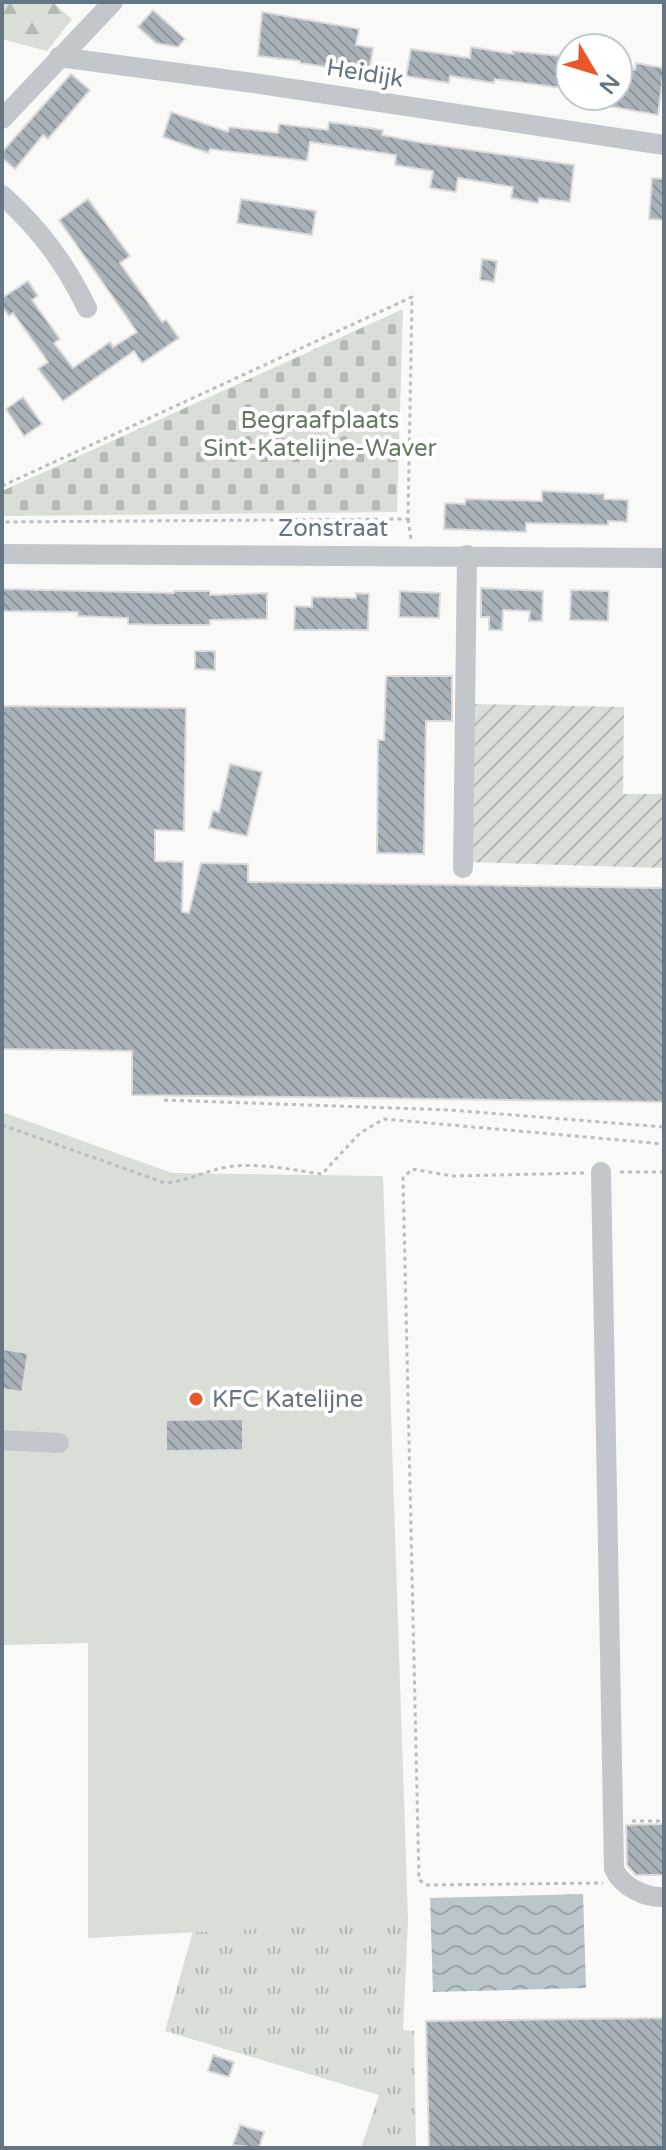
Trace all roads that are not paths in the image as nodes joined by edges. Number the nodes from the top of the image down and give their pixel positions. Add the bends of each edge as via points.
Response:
1 (113, 2) edge
2 (59, 57) junction
3 (2, 119) edge
4 (664, 145) edge
5 (2, 195) edge
6 (87, 308) dead end
7 (2, 554) edge
8 (467, 555) junction
9 (664, 558) edge
10 (463, 868) dead end
11 (601, 1172) road end
12 (2, 1440) edge
13 (59, 1443) dead end
14 (664, 1897) edge

1 - 2 street
2 - 3 street
2 - 4 street, Heidijk
5 - 6 street via 41,233
7 - 8 street, Zonstraat
8 - 9 street, Zonstraat
8 - 10 street
11 - 14 street via 614,1869 624,1883 652,1898
12 - 13 street

